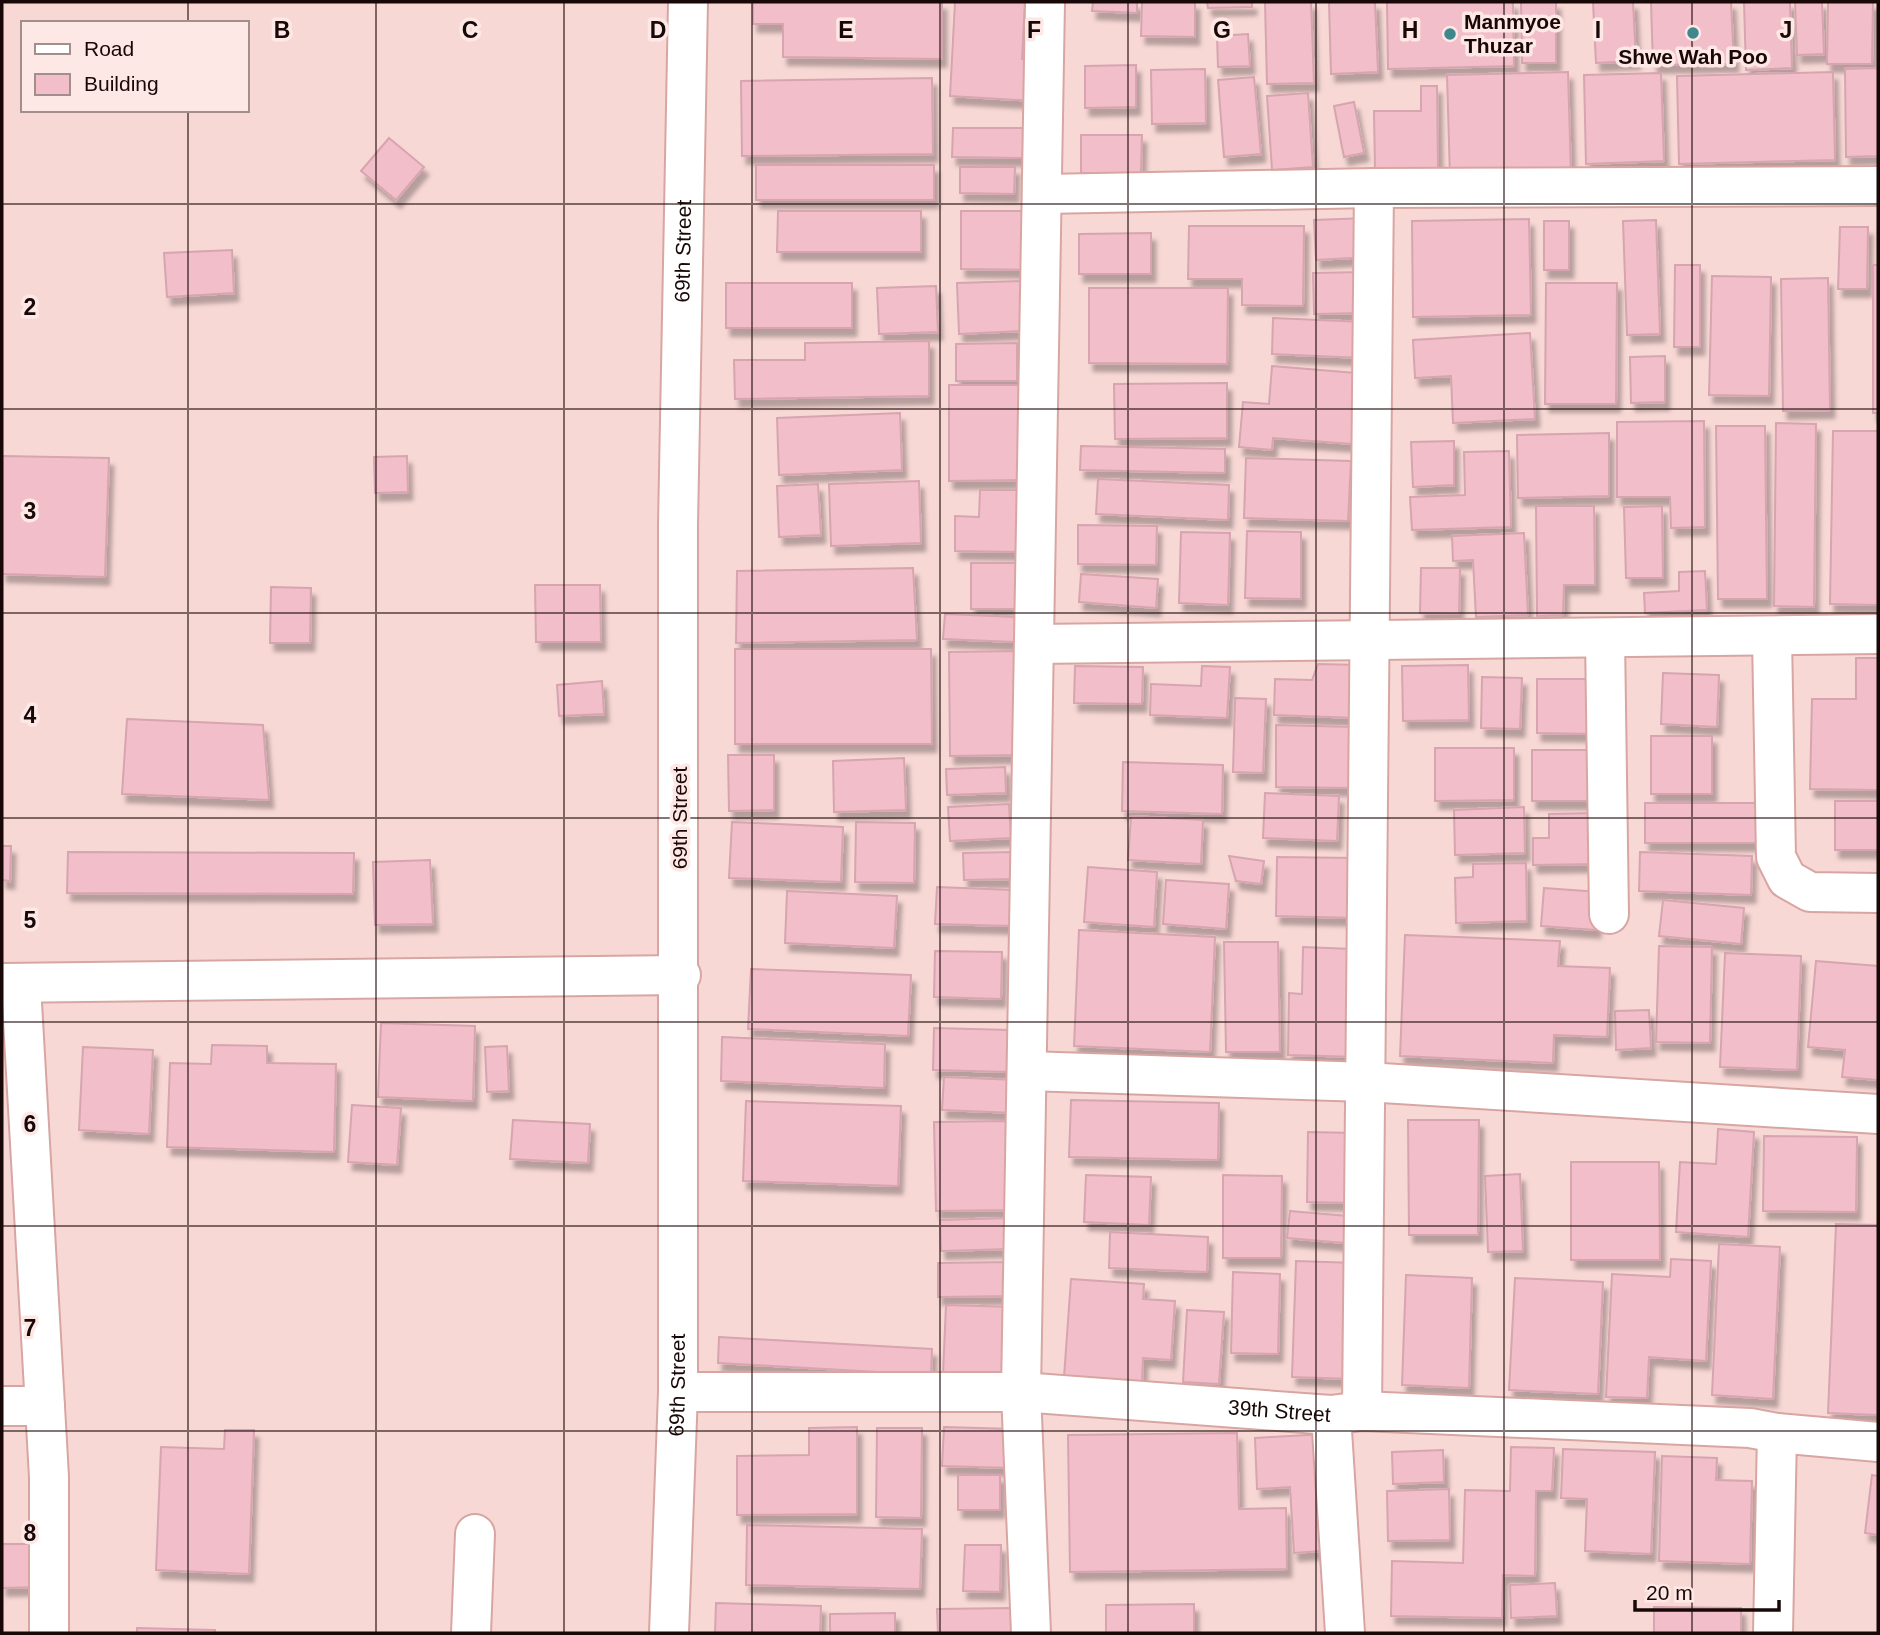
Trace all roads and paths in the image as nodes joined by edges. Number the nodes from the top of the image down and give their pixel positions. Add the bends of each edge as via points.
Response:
1 (688, 2) edge
2 (1045, 2) edge
3 (1878, 186) edge
4 (1374, 188) junction
5 (1042, 194) junction
6 (1878, 634) edge
7 (1773, 636) junction
8 (1605, 638) junction
9 (1370, 640) junction
10 (1034, 644) junction
11 (1878, 893) edge
12 (1609, 914) dead end
13 (681, 975) junction
14 (11, 984) edge
15 (1027, 1071) junction
16 (1366, 1082) junction
17 (1878, 1114) edge
18 (678, 1392) junction
19 (1021, 1392) junction
20 (2, 1406) edge
21 (45, 1406) junction
22 (1347, 1413) junction
23 (1777, 1433) junction
24 (1878, 1442) edge
25 (475, 1534) dead end
26 (49, 1633) edge
27 (471, 1633) edge
28 (668, 1633) edge
29 (1031, 1633) edge
30 (1345, 1633) edge
31 (1773, 1633) edge

1 - 13 street, 69th Street via 678,525
2 - 5 street
3 - 4 street
4 - 5 street
4 - 9 street
5 - 10 street
6 - 7 street
7 - 8 street
7 - 11 street via 1776,857 1787,879 1810,892
8 - 9 street
8 - 12 street
9 - 10 street
9 - 16 street
10 - 15 street
13 - 14 street
13 - 18 street, 69th Street
14 - 21 street
15 - 16 street
15 - 19 street
16 - 17 street
16 - 22 street
18 - 19 street, 39th Street
18 - 28 street, 69th Street
19 - 22 street, 39th Street
19 - 29 street
20 - 21 street
21 - 26 street via 50,1477
22 - 23 street, 39th Street via 1750,1428
22 - 30 street
23 - 24 street, 39th Street
23 - 31 street
25 - 27 street

